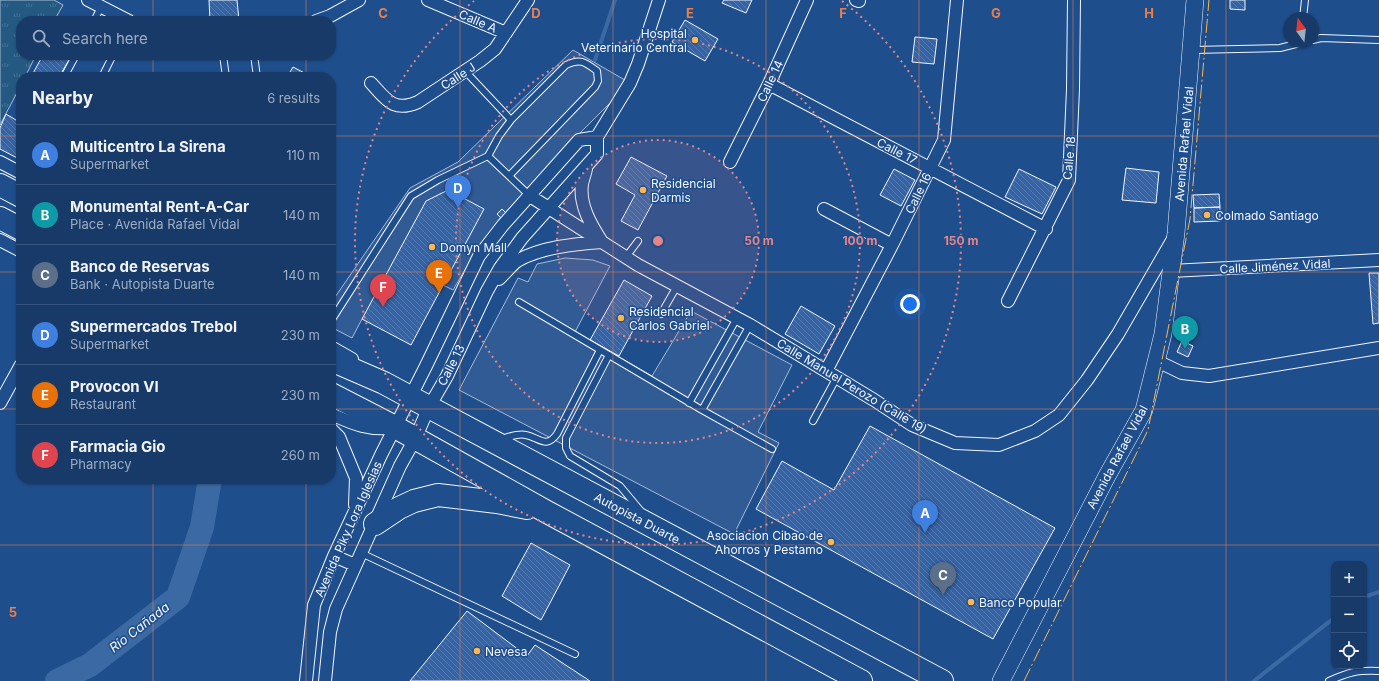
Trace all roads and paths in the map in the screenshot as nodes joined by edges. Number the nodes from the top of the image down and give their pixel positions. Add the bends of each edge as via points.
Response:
1 (88, 0) edge
2 (359, 0) edge
3 (428, 0) edge
4 (528, 0) edge
5 (659, 0) edge
6 (807, 0) edge
7 (956, 0) edge
8 (1074, 0) edge
9 (1195, 0) edge
10 (1305, 0) edge
11 (101, 7) junction
12 (1304, 12) edge
13 (96, 16) edge
14 (119, 16) edge
15 (330, 16) edge
16 (506, 33) junction
17 (1319, 38) edge
18 (1379, 40) edge
19 (1283, 47) edge
20 (1191, 50) junction
21 (73, 60) edge
22 (111, 60) edge
23 (224, 60) edge
24 (255, 60) edge
25 (465, 71) junction
26 (67, 72) edge
27 (105, 72) edge
28 (225, 72) edge
29 (256, 72) edge
30 (371, 83) dead end
31 (769, 84) junction
32 (512, 120) junction
33 (597, 137) junction
34 (488, 156) junction
35 (0, 162) edge
36 (730, 162) dead end
37 (587, 164) junction
38 (930, 168) junction
39 (16, 170) edge
40 (508, 176) junction
41 (0, 185) edge
42 (16, 193) edge
43 (530, 196) junction
44 (549, 209) junction
45 (824, 209) dead end
46 (0, 218) edge
47 (16, 226) edge
48 (1046, 229) junction
49 (1176, 233) junction
50 (0, 240) edge
51 (638, 241) dead end
52 (602, 242) junction
53 (892, 245) junction
54 (16, 248) edge
55 (626, 257) junction
56 (1379, 260) edge
57 (1171, 271) junction
58 (676, 286) junction
59 (487, 290) junction
60 (519, 302) dead end
61 (1008, 302) dead end
62 (336, 313) edge
63 (661, 314) dead end
64 (737, 318) junction
65 (750, 325) junction
66 (1379, 348) edge
67 (336, 350) edge
68 (600, 350) junction
69 (609, 355) junction
70 (1157, 361) junction
71 (336, 362) edge
72 (826, 371) junction
73 (16, 374) edge
74 (837, 378) junction
75 (410, 396) junction
76 (336, 397) edge
77 (0, 403) edge
78 (689, 403) junction
79 (429, 407) junction
80 (702, 410) junction
81 (336, 416) edge
82 (813, 421) dead end
83 (395, 428) junction
84 (336, 434) edge
85 (415, 439) junction
86 (493, 441) junction
87 (772, 449) dead end
88 (355, 511) junction
89 (547, 512) junction
90 (375, 524) junction
91 (652, 526) junction
92 (360, 553) junction
93 (334, 556) junction
94 (355, 565) junction
95 (575, 654) dead end
96 (1379, 672) edge
97 (306, 681) edge
98 (325, 681) edge
99 (861, 681) edge
100 (942, 681) edge
101 (1001, 681) edge
102 (1329, 681) edge

1 - 11 street
2 - 15 street
3 - 16 street, Calle A
4 - 16 street, Calle J
5 - 33 street via 630,83
6 - 31 street, Calle 14
7 - 38 street, Calle 16 via 944,140
8 - 48 street, Calle 18 via 1069,180
9 - 20 main road, Avenida Rafael Vidal
10 - 12 lane
11 - 13 lane
11 - 14 street
16 - 25 street, Calle J via 495,49
17 - 18 lane
19 - 20 lane
20 - 49 main road, Avenida Rafael Vidal
21 - 26 lane
22 - 27 lane
23 - 28 lane
24 - 29 lane
25 - 30 street, Calle J via 418,102 402,107 388,101
25 - 32 lane
31 - 36 street, Calle 14
31 - 38 street, Calle 17
32 - 34 lane
32 - 40 lane via 566,65 584,62 597,71 598,81 595,87
33 - 37 street via 597,154
33 - 43 street, Avenida Piky Lora Iglesias via 579,140
34 - 40 lane
34 - 62 lane via 411,196
35 - 39 street
37 - 44 street, Calle 13
37 - 52 street via 582,197 585,210
38 - 48 street, Calle 17
38 - 53 street, Calle 16
40 - 43 lane
41 - 42 highway
43 - 44 street, Calle Manuel Perozo (Calle 19)
43 - 75 street, Avenida Piky Lora Iglesias via 479,256
44 - 52 street, Calle Manuel Perozo (Calle 19)
44 - 59 street, Calle 13 via 522,238
45 - 53 street
46 - 47 highway
48 - 61 street, Calle 18
49 - 57 main road, Avenida Rafael Vidal
49 - 74 street, Calle Manuel Perozo (Calle 19) via 1118,334 1087,380 1059,415 1035,431 999,445 955,443 912,425
50 - 54 street
51 - 55 lane
52 - 55 street, Calle Manuel Perozo (Calle 19)
52 - 59 street via 557,246 517,262
53 - 72 street, Calle 16
55 - 58 street, Calle Manuel Perozo (Calle 19)
56 - 57 street, Calle Jiménez Vidal
57 - 70 main road, Avenida Rafael Vidal
58 - 63 lane
58 - 64 street, Calle Manuel Perozo (Calle 19)
59 - 79 street, Calle 13 via 447,376
60 - 68 lane
64 - 65 street, Calle Manuel Perozo (Calle 19)
64 - 78 lane
65 - 72 street, Calle Manuel Perozo (Calle 19)
65 - 80 lane
66 - 70 street via 1209,376 1182,373
67 - 75 street
68 - 69 lane
68 - 86 lane via 554,438 550,441 539,441 527,435 514,435
69 - 78 lane
69 - 91 lane via 566,438 566,448 570,456 620,486
70 - 101 main road, Avenida Rafael Vidal via 1144,410
71 - 75 highway, Autopista Duarte
72 - 74 street, Calle Manuel Perozo (Calle 19)
73 - 77 street
74 - 82 lane
75 - 79 highway, Autopista Duarte
75 - 83 street, Avenida Piky Lora Iglesias
76 - 83 highway
78 - 80 lane
79 - 85 street, Calle 13
79 - 86 highway, Autopista Duarte
80 - 87 lane
81 - 83 street via 357,426
83 - 85 highway
83 - 88 street, Avenida Piky Lora Iglesias
84 - 88 street via 356,478
85 - 89 highway
85 - 90 street, Avenida Piky Lora Iglesias via 400,466
86 - 91 highway, Autopista Duarte
88 - 93 street, Avenida Piky Lora Iglesias
89 - 90 highway via 498,502 438,495 414,501
89 - 99 highway
90 - 92 street, Avenida Piky Lora Iglesias
91 - 100 highway, Autopista Duarte
92 - 94 street, Avenida Piky Lora Iglesias
92 - 95 lane
93 - 94 street
93 - 97 street, Avenida Piky Lora Iglesias via 314,605
94 - 98 street, Avenida Piky Lora Iglesias via 336,609 330,632
96 - 102 lane via 1362,670 1346,673

